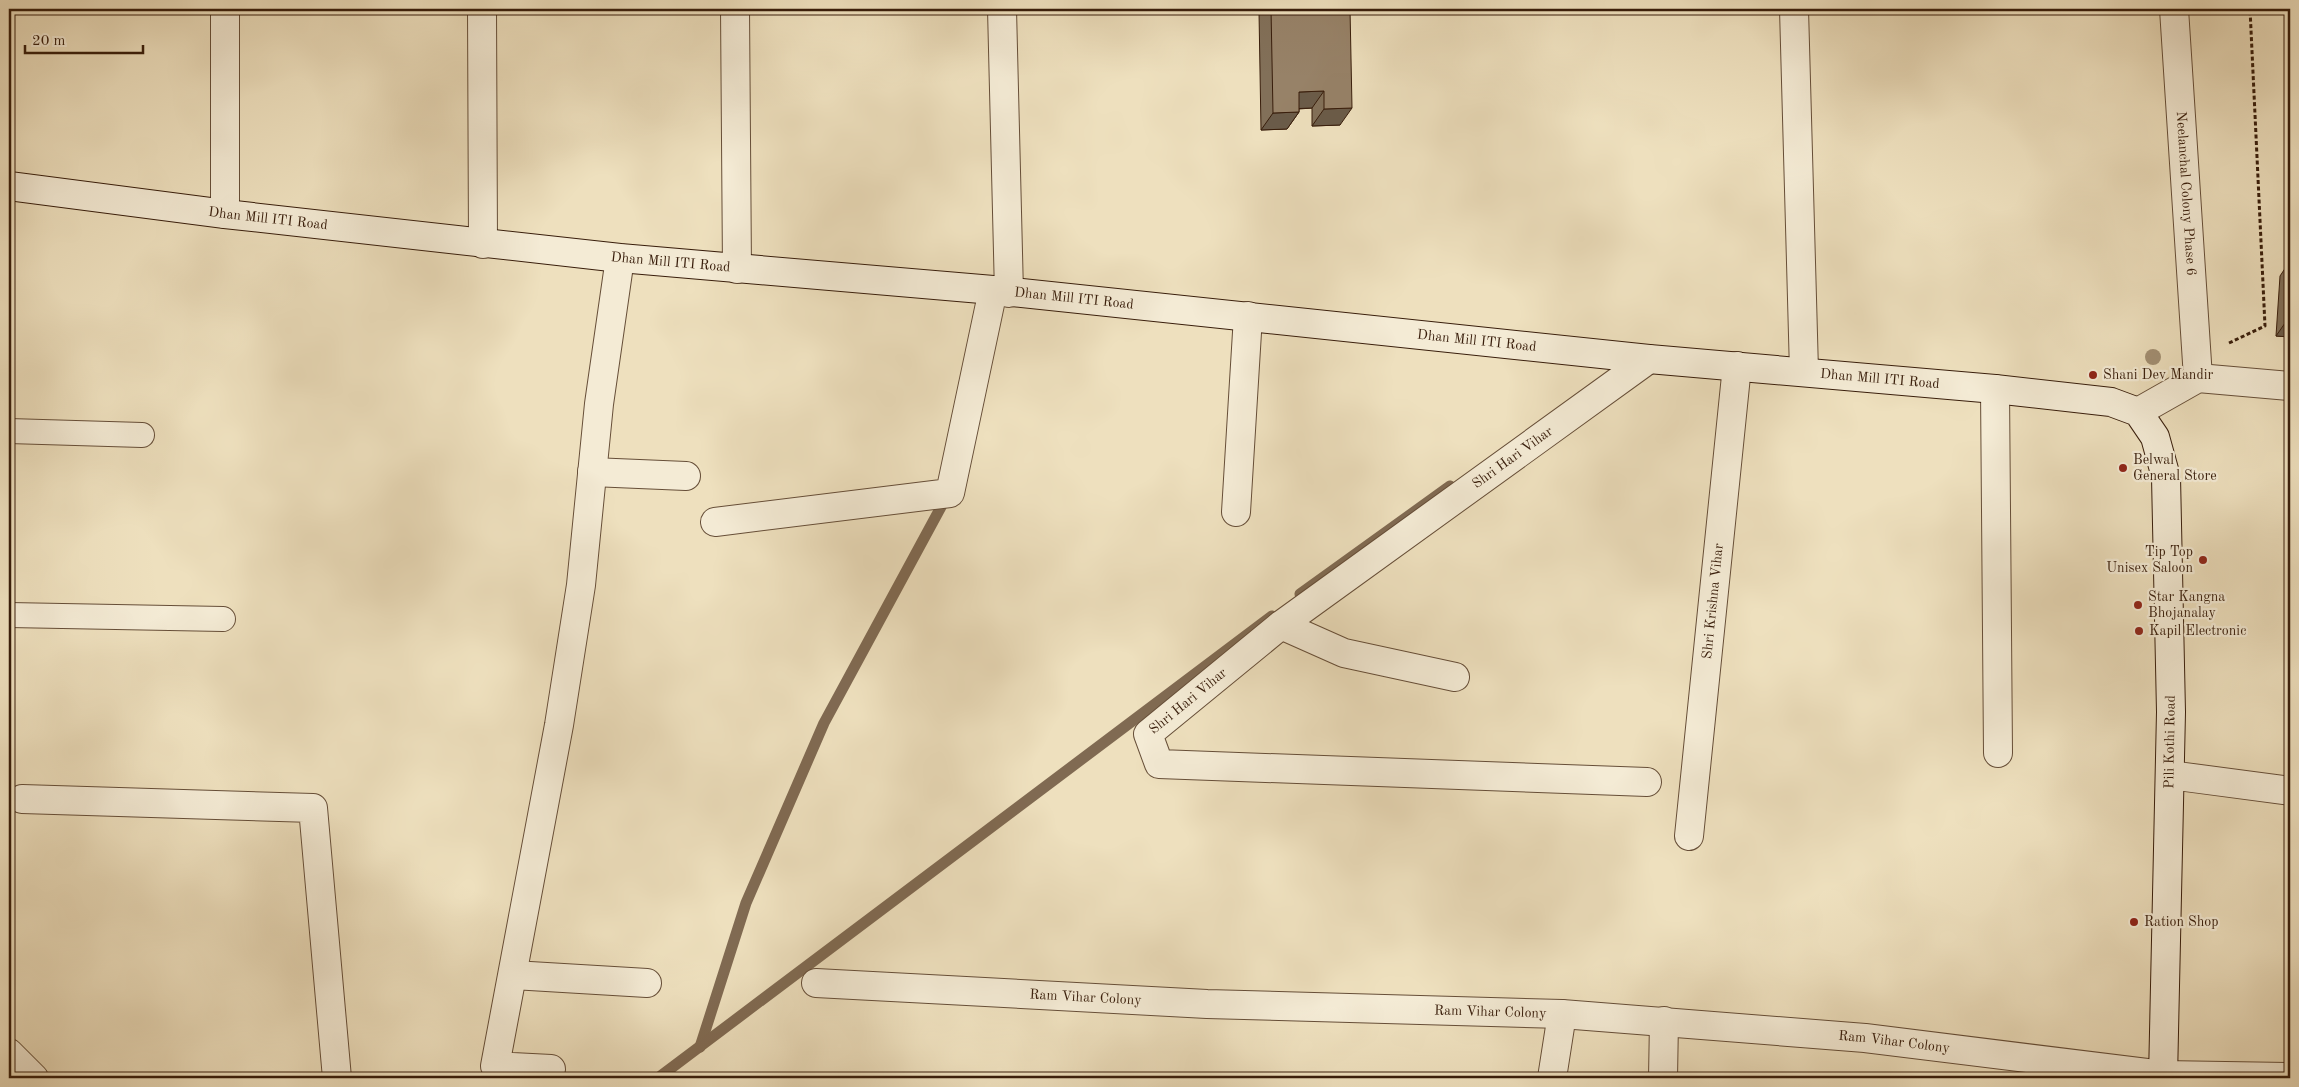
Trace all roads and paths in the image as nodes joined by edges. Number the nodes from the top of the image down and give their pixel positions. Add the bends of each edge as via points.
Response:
1 (225, 9) edge
2 (482, 9) edge
3 (735, 9) edge
4 (1002, 9) edge
5 (1794, 9) edge
6 (2174, 9) edge
7 (2250, 9) edge
8 (9, 186) edge
9 (225, 214) junction
10 (483, 244) junction
11 (620, 258) junction
12 (737, 268) junction
13 (1001, 292) junction
14 (1248, 316) junction
15 (1648, 359) junction
16 (1736, 366) junction
17 (2197, 368) junction
18 (1804, 371) junction
19 (2290, 386) edge
20 (1995, 389) junction
21 (2138, 412) junction
22 (9, 431) edge
23 (142, 435) dead end
24 (592, 472) junction
25 (686, 476) dead end
26 (1236, 512) dead end
27 (715, 522) dead end
28 (9, 615) edge
29 (223, 620) dead end
30 (1281, 626) junction
31 (1455, 677) dead end
32 (1998, 753) dead end
33 (2170, 775) junction
34 (1647, 782) dead end
35 (2290, 791) edge
36 (22, 799) dead end
37 (1689, 836) dead end
38 (513, 975) junction
39 (647, 983) dead end
40 (816, 983) dead end
41 (1562, 1014) junction
42 (1664, 1021) junction
43 (9, 1053) edge
44 (551, 1070) dead end
45 (2163, 1076) edge
46 (2290, 1077) edge
47 (34, 1078) edge
48 (337, 1078) edge
49 (1552, 1078) edge
50 (1663, 1078) edge

1 - 9 street
2 - 10 street
3 - 12 street
4 - 13 street
5 - 18 street
6 - 17 street, Neelanchal Colony Phase 6
7 - 17 path via 2265,326
8 - 9 street, Dhan Mill ITI Road
9 - 10 street, Dhan Mill ITI Road
10 - 11 street, Dhan Mill ITI Road
11 - 12 street, Dhan Mill ITI Road
11 - 24 street
12 - 13 street, Dhan Mill ITI Road
13 - 14 street, Dhan Mill ITI Road
13 - 27 street via 950,493
14 - 15 street, Dhan Mill ITI Road
14 - 26 street
15 - 16 street, Dhan Mill ITI Road
15 - 30 street, Shri Hari Vihar
16 - 18 street, Dhan Mill ITI Road
16 - 37 street, Shri Krishna Vihar
17 - 19 street
17 - 21 street
18 - 20 street, Dhan Mill ITI Road
20 - 21 street, Dhan Mill ITI Road via 2111,402
20 - 32 street
21 - 33 street, Pili Kothi Road via 2155,437 2166,477
22 - 23 lane
24 - 25 street
24 - 38 street via 581,585
28 - 29 lane
30 - 31 street via 1344,653
30 - 34 street, Shri Hari Vihar via 1148,734 1159,764
33 - 35 street
33 - 45 street, Pili Kothi Road
36 - 48 street via 313,808
38 - 39 street
38 - 44 street via 496,1066
40 - 41 street, Ram Vihar Colony via 1207,1004
41 - 42 street, Ram Vihar Colony
41 - 49 street
42 - 45 street, Ram Vihar Colony via 1865,1038
42 - 50 street
43 - 47 street
45 - 46 street, Ram Vihar Colony

